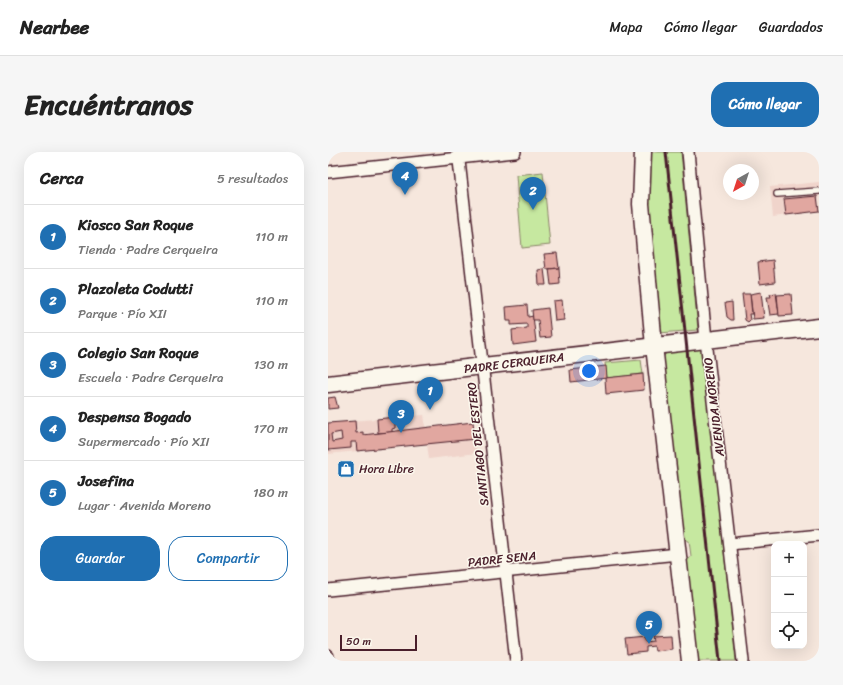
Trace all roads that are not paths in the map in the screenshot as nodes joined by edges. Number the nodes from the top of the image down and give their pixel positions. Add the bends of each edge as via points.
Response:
1 (515, 152) edge
2 (642, 152) edge
3 (688, 152) edge
4 (458, 155) edge
5 (328, 172) edge
6 (819, 191) edge
7 (777, 194) dead end
8 (819, 327) edge
9 (706, 340) junction
10 (654, 346) junction
11 (483, 367) junction
12 (328, 384) edge
13 (819, 535) edge
14 (730, 544) junction
15 (678, 554) junction
16 (506, 572) junction
17 (328, 590) edge
18 (328, 656) edge
19 (328, 661) edge
20 (516, 661) edge
21 (690, 661) edge
22 (743, 661) edge

1 - 4 street
2 - 10 street via 641,204
3 - 9 street, AVENIDA MORENO
4 - 5 street
4 - 11 street, SANTIAGO DEL ESTERO
6 - 7 lane
8 - 9 street, PADRE CERQUEIRA
9 - 10 street, PADRE CERQUEIRA
9 - 14 street, AVENIDA MORENO
10 - 11 street, PADRE CERQUEIRA
10 - 15 street
11 - 12 street, PADRE CERQUEIRA
11 - 16 street, SANTIAGO DEL ESTERO
13 - 14 street
14 - 22 street, AVENIDA MORENO
15 - 16 street, PADRE SENA
15 - 21 street
16 - 17 street, PADRE SENA
16 - 20 street, SANTIAGO DEL ESTERO
18 - 19 street

